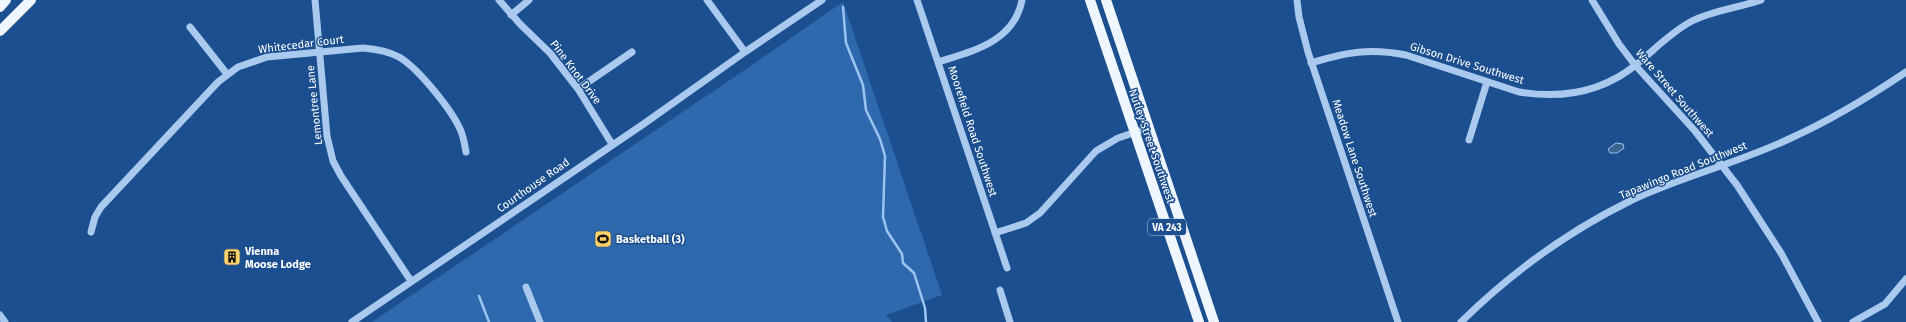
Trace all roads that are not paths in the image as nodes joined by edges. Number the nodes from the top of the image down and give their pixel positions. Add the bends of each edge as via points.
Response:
1 (6, 0) edge
2 (31, 0) edge
3 (314, 0) edge
4 (499, 0) edge
5 (528, 0) edge
6 (707, 0) edge
7 (822, 0) edge
8 (917, 0) edge
9 (1022, 0) edge
10 (1090, 0) edge
11 (1106, 0) edge
12 (1297, 0) edge
13 (1592, 0) edge
14 (1761, 0) edge
15 (0, 6) edge
16 (511, 15) junction
17 (190, 27) dead end
18 (0, 31) edge
19 (319, 52) junction
20 (632, 52) dead end
21 (745, 52) junction
22 (938, 62) junction
23 (1312, 63) junction
24 (1635, 65) junction
25 (1906, 72) edge
26 (227, 74) junction
27 (1487, 82) junction
28 (578, 89) junction
29 (1148, 128) junction
30 (1135, 132) junction
31 (1469, 140) dead end
32 (612, 144) junction
33 (466, 152) dead end
34 (1723, 166) junction
35 (91, 232) dead end
36 (995, 233) junction
37 (1007, 268) dead end
38 (1906, 279) edge
39 (411, 281) junction
40 (526, 286) dead end
41 (1000, 290) dead end
42 (0, 315) edge
43 (5, 322) edge
44 (352, 322) edge
45 (540, 322) edge
46 (1010, 322) edge
47 (1199, 322) edge
48 (1214, 322) edge
49 (1398, 322) edge
50 (1461, 322) edge
51 (1818, 322) edge
52 (1854, 322) edge

1 - 15 main road
2 - 18 main road
3 - 19 street, Lemontree Lane
4 - 16 street, Pine Knot Drive
5 - 16 street
6 - 21 street
7 - 21 street, Courthouse Road
8 - 22 street, Moorefield Road Southwest
9 - 22 street via 1010,27 993,42
10 - 30 main road, Nutley Street Southwest / VA 243
11 - 29 main road, Nutley Street Southwest / VA 243
12 - 23 street, Meadow Lane Southwest via 1304,39
13 - 24 street, Ware Street Southwest
14 - 24 street, Gibson Drive Southwest via 1714,12 1691,22
16 - 28 street, Pine Knot Drive via 547,49
17 - 26 street
19 - 26 street, Whitecedar Court via 267,57 245,64
19 - 33 street, Whitecedar Court via 375,49 409,64 420,74 458,124
19 - 39 street, Lemontree Lane via 327,136 333,161
20 - 28 street
21 - 32 street, Courthouse Road
22 - 36 street, Moorefield Road Southwest
23 - 27 street, Gibson Drive Southwest via 1354,52 1389,52
23 - 49 street, Meadow Lane Southwest
24 - 27 street, Gibson Drive Southwest via 1612,81 1568,94 1536,95
24 - 34 street, Ware Street Southwest
25 - 34 street, Tapawingo Road Southwest via 1861,101 1790,139
26 - 35 street, Whitecedar Court via 101,206
27 - 31 street
28 - 32 street, Pine Knot Drive
29 - 30 street
29 - 48 main road, Nutley Street Southwest / VA 243
30 - 36 street via 1118,138 1096,151 1032,220
30 - 47 main road, Nutley Street Southwest / VA 243
32 - 39 street, Courthouse Road
34 - 50 street, Tapawingo Road Southwest via 1631,201 1575,231 1508,279
34 - 51 street, Ware Street Southwest via 1781,253
36 - 37 street, Moorefield Road Southwest
38 - 52 street via 1885,304
39 - 44 street, Courthouse Road
40 - 45 street
41 - 46 street
42 - 43 street

